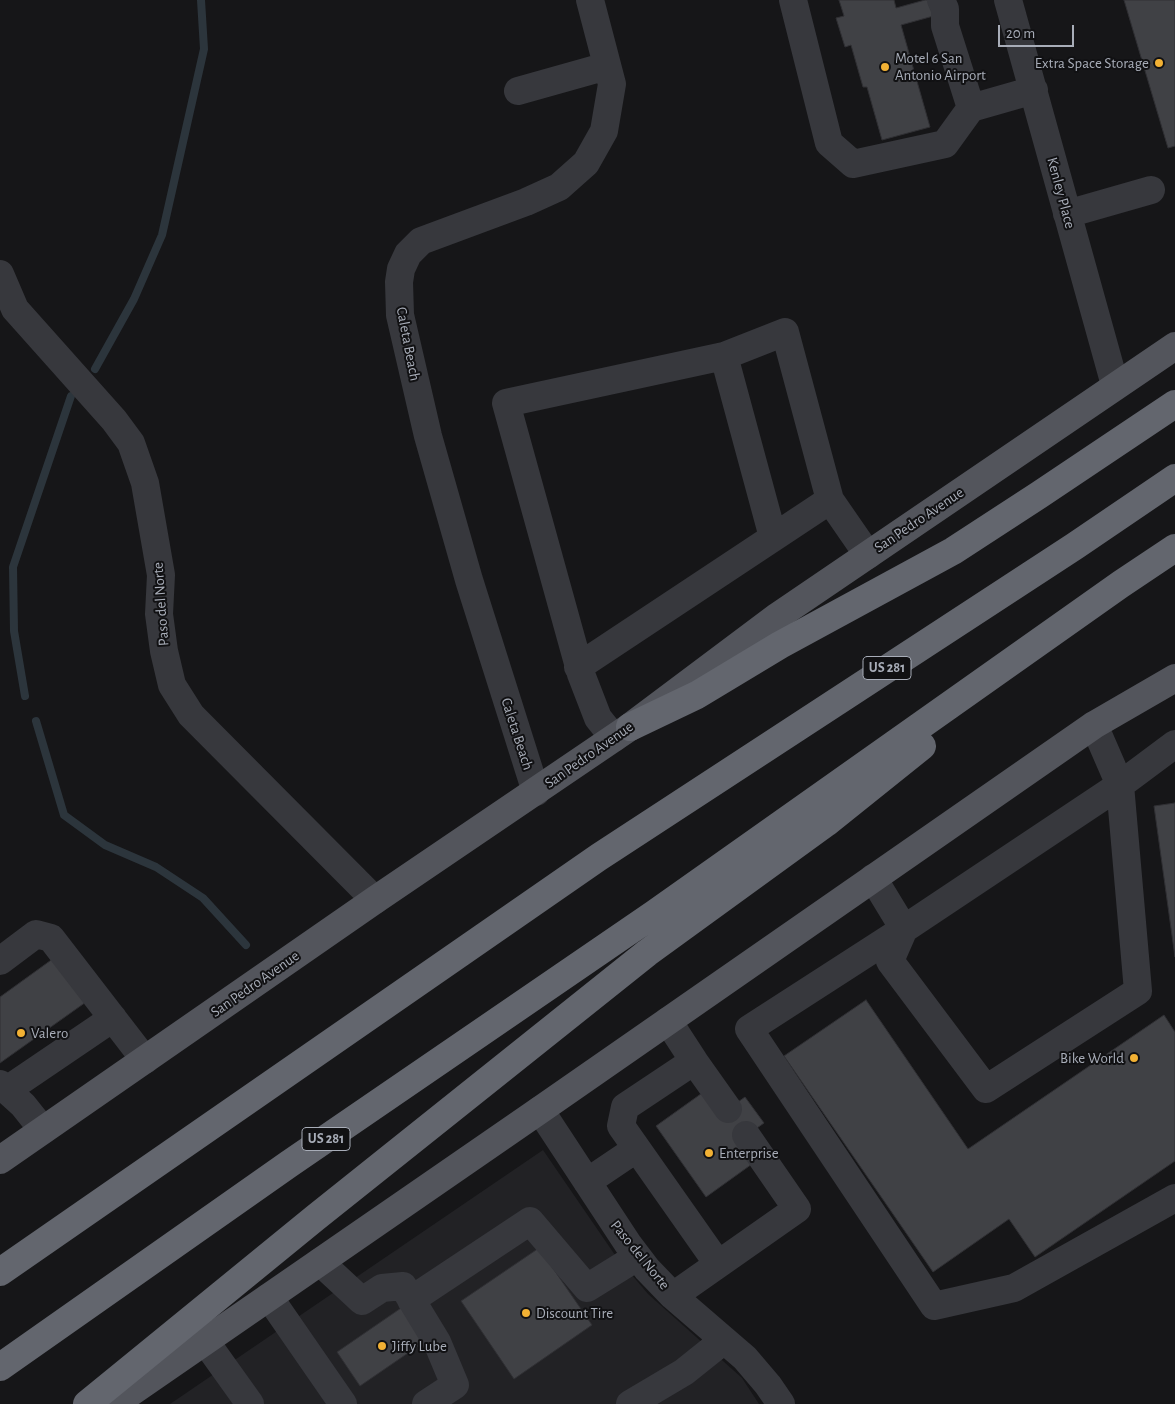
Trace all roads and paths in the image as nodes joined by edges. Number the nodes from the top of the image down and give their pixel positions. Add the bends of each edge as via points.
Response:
1 (590, 0) edge
2 (793, 0) edge
3 (941, 0) edge
4 (1008, 0) edge
5 (607, 66) junction
6 (1034, 90) junction
7 (518, 91) dead end
8 (971, 108) junction
9 (1150, 190) dead end
10 (1067, 214) junction
11 (0, 274) edge
12 (1175, 346) edge
13 (724, 356) junction
14 (1115, 385) junction
15 (1175, 404) edge
16 (1175, 478) edge
17 (830, 500) junction
18 (774, 537) junction
19 (1175, 548) edge
20 (868, 555) junction
21 (1121, 584) junction
22 (578, 667) junction
23 (1175, 678) edge
24 (1094, 725) junction
25 (622, 733) junction
26 (1175, 744) edge
27 (1120, 785) junction
28 (536, 792) junction
29 (873, 878) junction
30 (376, 900) junction
31 (904, 929) junction
32 (0, 960) edge
33 (113, 1018) junction
34 (668, 1021) junction
35 (145, 1060) junction
36 (694, 1060) junction
37 (4, 1087) edge
38 (728, 1109) dead end
39 (540, 1110) junction
40 (43, 1130) junction
41 (746, 1135) dead end
42 (636, 1148) junction
43 (0, 1160) edge
44 (587, 1182) junction
45 (1175, 1198) edge
46 (637, 1256) junction
47 (320, 1262) junction
48 (718, 1264) junction
49 (0, 1272) edge
50 (672, 1296) junction
51 (269, 1297) junction
52 (411, 1300) junction
53 (724, 1340) junction
54 (205, 1341) junction
55 (0, 1367) edge
56 (87, 1404) edge
57 (114, 1404) edge
58 (250, 1404) edge
59 (343, 1404) edge
60 (426, 1404) edge
61 (630, 1404) edge
62 (782, 1404) edge

1 - 5 street, Caleta Beach
2 - 8 street via 829,143 853,164 945,144
3 - 8 street via 946,9 945,26
4 - 6 street, Kenley Place
5 - 7 street
5 - 28 street, Caleta Beach via 612,84 604,131 586,163 559,187 421,241 408,254 401,270 400,315 428,436 468,580
6 - 8 street
6 - 10 street, Kenley Place
9 - 10 street
10 - 14 street, Kenley Place
11 - 30 street, Paso del Norte via 15,309 131,443 145,484 161,575 159,614 164,651 172,685 190,716
12 - 14 main road, San Pedro Avenue
13 - 17 street via 784,332
13 - 18 street
13 - 22 street via 506,403
14 - 20 main road, San Pedro Avenue
15 - 25 highway via 953,551 780,645 697,695
16 - 49 highway, US 281 via 599,857
17 - 18 street
17 - 20 street
18 - 22 street
19 - 21 highway, US 281
20 - 25 main road, San Pedro Avenue via 778,616
21 - 55 highway, US 281 via 654,914
21 - 56 highway via 826,823 586,1001
22 - 25 street via 598,718
23 - 24 main road
24 - 27 street
24 - 29 main road
25 - 28 main road, San Pedro Avenue
26 - 27 street
27 - 31 street
27 - 31 street via 1138,991 986,1089 890,961
28 - 30 main road, San Pedro Avenue
29 - 31 street
29 - 34 main road
30 - 35 main road, San Pedro Avenue
31 - 45 street via 749,1029 934,1306 1014,1288
32 - 33 street via 36,934 52,938
33 - 35 street
33 - 37 street
34 - 36 street
34 - 39 main road
35 - 40 main road, San Pedro Avenue
36 - 38 street
36 - 42 street via 625,1107 621,1126
37 - 40 street via 23,1104
39 - 44 street, Paso del Norte
39 - 47 main road
40 - 43 main road, San Pedro Avenue
41 - 48 street via 797,1209
42 - 44 street
42 - 48 street
44 - 46 street, Paso del Norte
46 - 50 street, Paso del Norte
46 - 52 street via 587,1288 530,1221
47 - 51 main road
47 - 52 street via 362,1301 382,1288 403,1286
48 - 50 street
50 - 53 street, Paso del Norte
51 - 54 main road
51 - 59 street
52 - 60 street via 437,1342 455,1385
53 - 61 street via 684,1372
53 - 62 street, Paso del Norte via 744,1358
54 - 57 main road
54 - 58 street

